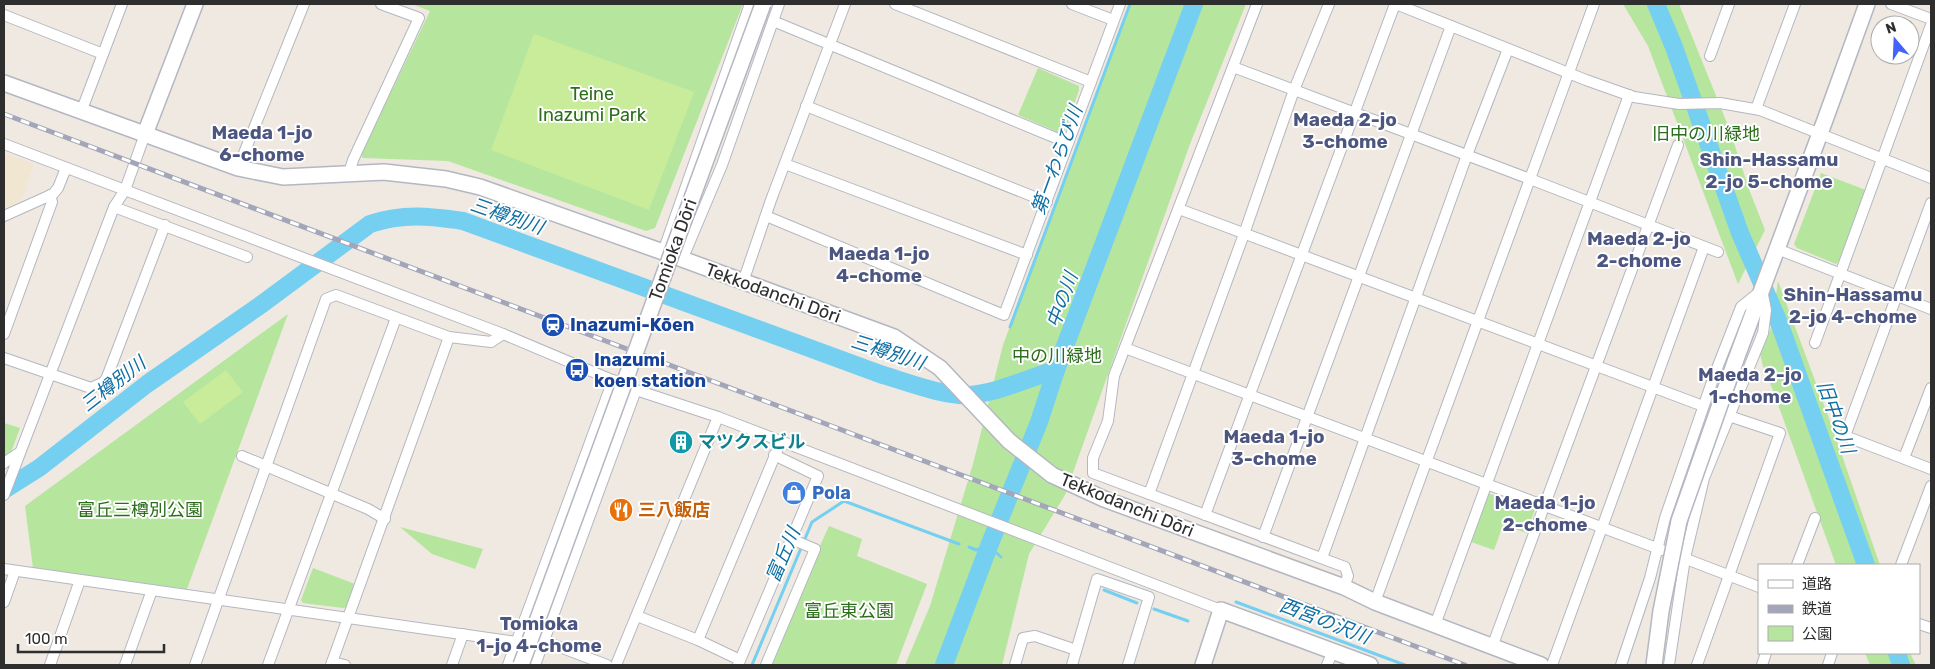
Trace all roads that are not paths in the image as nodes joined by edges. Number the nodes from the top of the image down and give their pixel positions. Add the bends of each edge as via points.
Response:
1 (122, 4) edge
2 (195, 4) edge
3 (304, 4) edge
4 (382, 4) edge
5 (750, 4) edge
6 (763, 4) edge
7 (779, 4) edge
8 (844, 4) edge
9 (895, 4) edge
10 (1072, 4) edge
11 (1120, 4) edge
12 (1257, 4) edge
13 (1329, 4) edge
14 (1395, 4) edge
15 (1594, 4) edge
16 (1729, 4) edge
17 (1795, 4) edge
18 (1867, 4) edge
19 (1891, 4) edge
20 (4, 15) edge
21 (1931, 19) edge
22 (1114, 20) junction
23 (773, 21) junction
24 (1931, 25) edge
25 (1451, 26) junction
26 (829, 45) junction
27 (1508, 49) junction
28 (103, 54) junction
29 (1710, 56) dead end
30 (1233, 67) junction
31 (1568, 73) junction
32 (1091, 82) junction
33 (4, 83) edge
34 (1294, 90) junction
35 (1629, 95) junction
36 (806, 106) junction
37 (1756, 109) junction
38 (81, 112) junction
39 (1353, 112) junction
40 (146, 134) junction
41 (1412, 134) junction
42 (1820, 135) junction
43 (1068, 142) junction
44 (4, 144) edge
45 (1678, 145) dead end
46 (1467, 155) junction
47 (1882, 159) junction
48 (784, 164) junction
49 (66, 168) junction
50 (238, 168) junction
51 (349, 173) junction
52 (1931, 178) edge
53 (1530, 179) junction
54 (125, 190) junction
55 (50, 195) junction
56 (1047, 202) junction
57 (1590, 202) junction
58 (1931, 203) edge
59 (114, 206) junction
60 (1179, 209) junction
61 (4, 216) edge
62 (766, 216) junction
63 (165, 225) junction
64 (1648, 225) junction
65 (1244, 234) junction
66 (1704, 247) junction
67 (1777, 249) junction
68 (664, 252) junction
69 (1718, 252) dead end
70 (1027, 255) junction
71 (1302, 255) junction
72 (247, 257) dead end
73 (682, 260) junction
74 (1840, 275) junction
75 (1358, 276) junction
76 (743, 282) junction
77 (1762, 290) junction
78 (1897, 297) junction
79 (1416, 298) junction
80 (1931, 309) edge
81 (396, 318) junction
82 (1478, 322) junction
83 (4, 334) edge
84 (503, 334) junction
85 (449, 338) junction
86 (1815, 343) dead end
87 (1539, 345) junction
88 (1125, 348) junction
89 (4, 358) edge
90 (1596, 366) junction
91 (1192, 373) junction
92 (50, 374) junction
93 (613, 380) junction
94 (1654, 388) junction
95 (1931, 388) edge
96 (636, 390) junction
97 (1250, 395) junction
98 (1703, 406) junction
99 (1729, 416) junction
100 (718, 417) junction
101 (1308, 417) junction
102 (1366, 438) junction
103 (780, 440) junction
104 (774, 455) junction
105 (242, 456) dead end
106 (18, 458) junction
107 (1904, 458) junction
108 (4, 462) edge
109 (1427, 462) junction
110 (266, 466) junction
111 (1931, 469) edge
112 (1488, 485) junction
113 (1931, 486) edge
114 (331, 494) junction
115 (1148, 494) junction
116 (4, 495) edge
117 (1544, 507) junction
118 (1206, 515) junction
119 (385, 518) junction
120 (1815, 518) dead end
121 (1603, 529) junction
122 (1263, 537) junction
123 (792, 540) junction
124 (1657, 548) junction
125 (1322, 558) junction
126 (1685, 558) junction
127 (1797, 564) edge
128 (1901, 564) edge
129 (4, 569) edge
130 (15, 571) junction
131 (1730, 577) junction
132 (80, 580) junction
133 (1758, 587) edge
134 (1344, 588) junction
135 (152, 590) junction
136 (219, 599) junction
137 (4, 602) edge
138 (1375, 602) junction
139 (288, 609) junction
140 (1221, 610) junction
141 (637, 616) junction
142 (349, 617) junction
143 (1435, 625) junction
144 (463, 634) junction
145 (698, 640) junction
146 (544, 641) junction
147 (516, 642) junction
148 (1492, 647) junction
149 (1076, 650) junction
150 (1330, 658) edge
151 (332, 663) edge
152 (739, 663) edge
153 (50, 665) edge
154 (125, 665) edge
155 (195, 665) edge
156 (268, 665) edge
157 (345, 665) edge
158 (452, 665) edge
159 (508, 665) edge
160 (521, 665) edge
161 (535, 665) edge
162 (607, 665) edge
163 (616, 665) edge
164 (766, 665) edge
165 (1015, 665) edge
166 (1072, 665) edge
167 (1128, 665) edge
168 (1203, 665) edge
169 (1370, 665) edge
170 (1541, 665) edge
171 (1552, 665) edge
172 (1621, 665) edge
173 (1654, 665) edge
174 (1669, 665) edge
175 (1697, 665) edge

1 - 28 street
2 - 40 street
3 - 50 street
4 - 51 street via 419,18
5 - 68 street
6 - 160 street, Tomioka Dōri, bridge
7 - 23 street
8 - 26 street
9 - 32 street
10 - 22 street
11 - 22 street
12 - 30 street
13 - 34 street
14 - 25 street
14 - 39 street
15 - 31 street
16 - 29 street
17 - 37 street
18 - 42 street
19 - 21 street
20 - 28 street
22 - 32 street
23 - 26 street
23 - 73 street via 722,165
24 - 47 street
25 - 27 street
25 - 41 street
26 - 36 street
26 - 43 street
27 - 31 street
27 - 46 street
28 - 38 street
30 - 34 street
30 - 60 street
31 - 35 street
31 - 53 street
32 - 43 street
33 - 38 street, Tekkodanchi Dōri
34 - 39 street
34 - 65 street
35 - 37 street via 1680,104 1720,103
35 - 57 street
36 - 48 street
36 - 56 street
37 - 42 street
38 - 40 street, Tekkodanchi Dōri
39 - 41 street
39 - 71 street
40 - 50 street, Tekkodanchi Dōri
40 - 54 street
41 - 46 street
41 - 75 street
42 - 47 street
42 - 67 street
43 - 56 street
44 - 49 street
45 - 64 street
46 - 53 street
46 - 79 street
47 - 52 street
47 - 74 street
48 - 62 street
48 - 70 street
49 - 54 street
49 - 55 street via 58,188
50 - 51 street, Tekkodanchi Dōri via 282,177
51 - 68 street, Tekkodanchi Dōri via 384,172 446,179
53 - 57 street
53 - 82 street
54 - 59 street
54 - 84 street
55 - 61 street
55 - 83 street via 52,202
56 - 70 street
57 - 64 street
57 - 87 street
58 - 78 street
59 - 63 street
59 - 92 street
60 - 65 street
60 - 88 street
62 - 70 street via 1004,315
62 - 76 street
63 - 72 street
63 - 92 street via 104,382 91,388
64 - 66 street
64 - 90 street
65 - 71 street
65 - 91 street
66 - 69 street
66 - 94 street
67 - 74 street
67 - 77 street
68 - 73 street, Tekkodanchi Dōri
71 - 75 street
71 - 97 street
73 - 76 street, Tekkodanchi Dōri
74 - 78 street
74 - 86 street
75 - 79 street
75 - 101 street
76 - 134 street, Tekkodanchi Dōri via 894,337 940,368 1009,440 1052,474 1104,498
77 - 98 street via 1740,307
77 - 99 street via 1766,310 1764,326
77 - 173 street, bridge via 1679,521 1660,611
78 - 80 street
78 - 107 street via 1845,436
79 - 82 street
79 - 102 street
81 - 85 street
81 - 110 street via 336,295 326,299
81 - 114 street
82 - 87 street
82 - 109 street
84 - 85 street via 491,342
84 - 93 street
85 - 119 street
87 - 90 street
87 - 112 street
88 - 91 street
88 - 115 street via 1114,376 1108,421 1093,458 1093,473
89 - 92 street
90 - 94 street
90 - 117 street
91 - 97 street
91 - 115 street
92 - 106 street
93 - 96 street
93 - 147 street
94 - 98 street
94 - 121 street
95 - 107 street
96 - 100 street
96 - 146 street
97 - 101 street
97 - 118 street
98 - 124 street
99 - 126 street via 1704,478
99 - 131 street via 1780,433
100 - 103 street
100 - 141 street
101 - 102 street
101 - 122 street
102 - 109 street
102 - 125 street
103 - 104 street
103 - 140 street
104 - 123 street via 818,476
104 - 145 street
105 - 110 street
106 - 108 street
106 - 116 street
107 - 111 street
109 - 112 street
109 - 138 street
110 - 114 street
110 - 136 street
112 - 117 street
112 - 143 street
113 - 128 street
114 - 119 street
114 - 139 street
115 - 118 street
117 - 121 street
117 - 148 street
118 - 122 street
119 - 142 street
120 - 127 street
121 - 124 street
121 - 171 street
122 - 125 street
123 - 152 street
123 - 164 street via 815,550
124 - 126 street
124 - 172 street
125 - 134 street via 1345,567 1348,576
126 - 131 street
126 - 174 street
129 - 130 street
130 - 132 street
130 - 137 street
131 - 133 street
131 - 175 street
132 - 135 street
132 - 153 street
134 - 138 street, Tekkodanchi Dōri
135 - 136 street
135 - 154 street
136 - 139 street
136 - 155 street
138 - 143 street, Tekkodanchi Dōri
139 - 142 street
139 - 156 street
140 - 150 street
140 - 168 street
141 - 145 street
141 - 163 street
142 - 144 street
142 - 151 street
143 - 148 street, Tekkodanchi Dōri
144 - 147 street
144 - 158 street
145 - 152 street
146 - 161 street
146 - 162 street
147 - 159 street
148 - 170 street, Tekkodanchi Dōri
149 - 165 street via 1035,636 1023,638
149 - 166 street
149 - 167 street via 1097,579 1149,597
150 - 169 street
151 - 157 street

